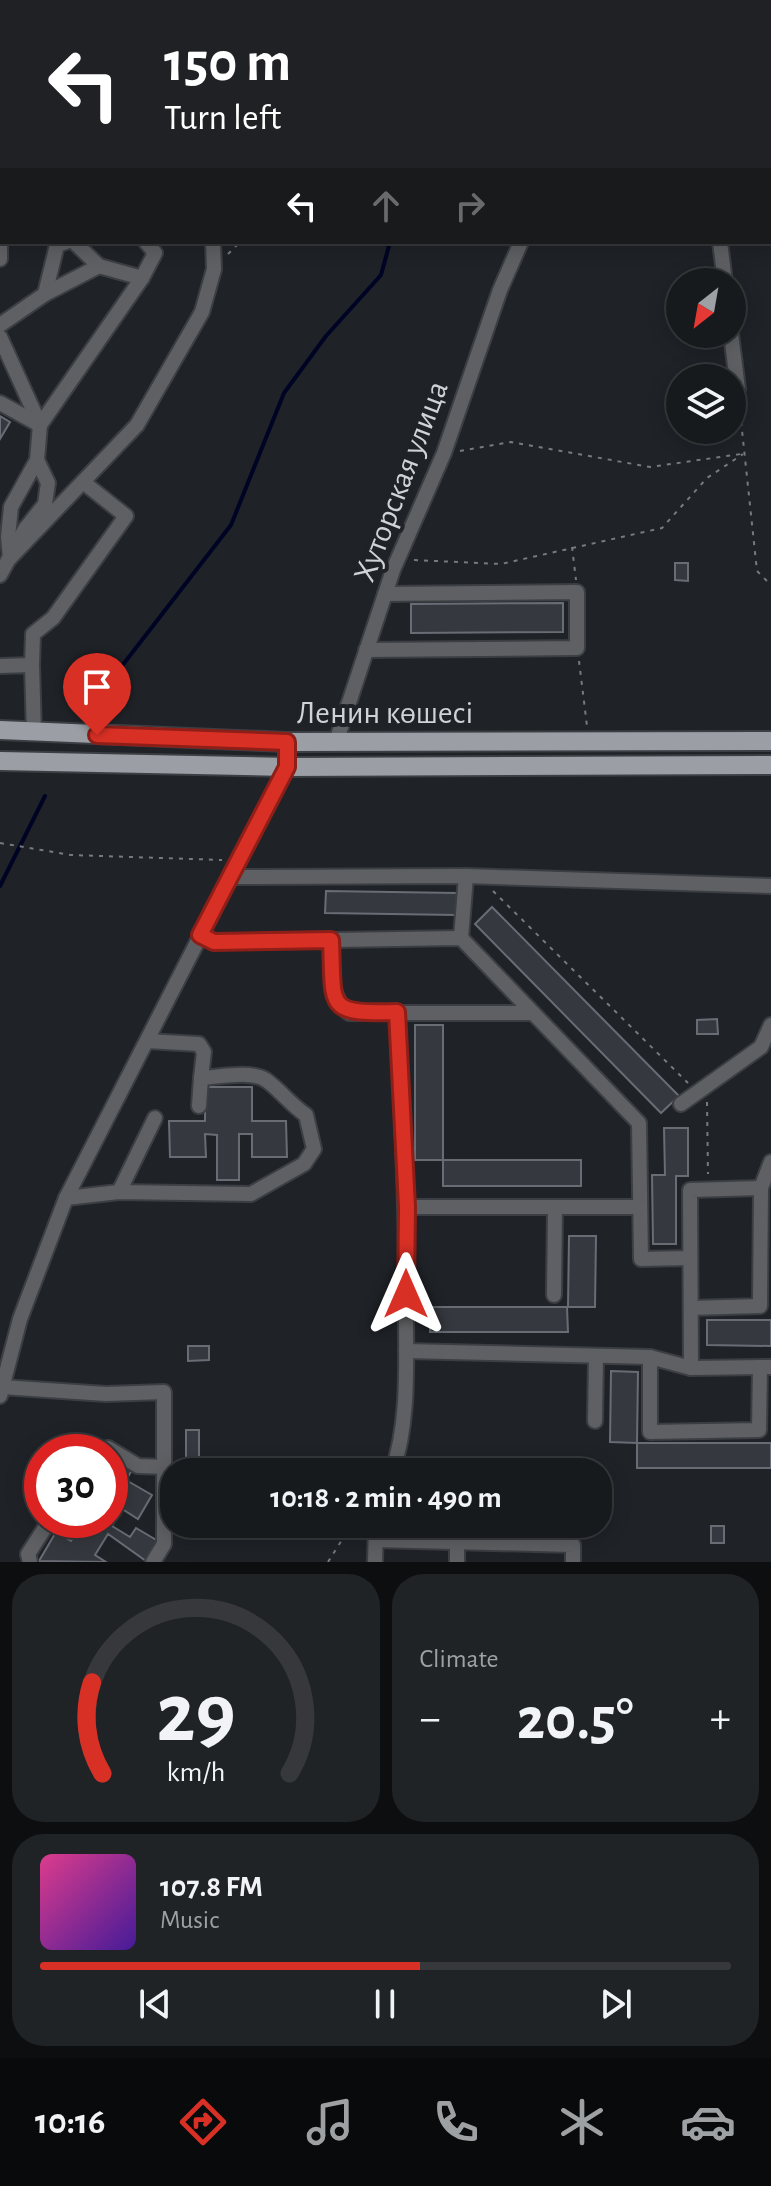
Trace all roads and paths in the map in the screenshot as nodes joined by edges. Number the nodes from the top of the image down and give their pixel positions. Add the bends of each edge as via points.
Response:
1 (60, 244) edge
2 (76, 244) edge
3 (148, 244) edge
4 (213, 244) edge
5 (520, 244) edge
6 (720, 244) edge
7 (99, 266) junction
8 (723, 268) edge
9 (142, 278) junction
10 (45, 294) junction
11 (0, 325) edge
12 (0, 337) edge
13 (0, 403) edge
14 (40, 425) junction
15 (742, 444) edge
16 (444, 453) junction
17 (743, 454) junction
18 (37, 460) junction
19 (83, 482) junction
20 (572, 546) junction
21 (10, 558) junction
22 (398, 559) junction
23 (0, 575) edge
24 (771, 585) edge
25 (577, 592) junction
26 (385, 594) junction
27 (577, 648) junction
28 (366, 650) junction
29 (32, 665) junction
30 (0, 666) edge
31 (587, 726) dead end
32 (0, 730) edge
33 (34, 733) junction
34 (771, 741) edge
35 (287, 742) junction
36 (336, 742) junction
37 (0, 761) edge
38 (771, 765) edge
39 (287, 767) junction
40 (0, 843) edge
41 (239, 861) junction
42 (472, 876) junction
43 (231, 877) junction
44 (771, 886) edge
45 (200, 935) junction
46 (461, 938) junction
47 (331, 940) junction
48 (397, 1012) junction
49 (533, 1013) junction
50 (771, 1025) edge
51 (147, 1041) junction
52 (201, 1078) junction
53 (698, 1093) junction
54 (681, 1104) dead end
55 (199, 1106) dead end
56 (155, 1118) dead end
57 (771, 1162) edge
58 (761, 1188) junction
59 (707, 1189) junction
60 (119, 1192) junction
61 (66, 1198) junction
62 (407, 1207) junction
63 (640, 1207) junction
64 (555, 1208) junction
65 (690, 1258) junction
66 (554, 1295) dead end
67 (691, 1308) junction
68 (406, 1351) junction
69 (596, 1356) junction
70 (650, 1357) junction
71 (765, 1367) edge
72 (691, 1368) junction
73 (1, 1392) edge
74 (595, 1421) dead end
75 (164, 1458) edge
76 (396, 1458) edge
77 (128, 1460) edge
78 (160, 1467) edge
79 (38, 1538) edge
80 (164, 1538) edge
81 (343, 1538) edge
82 (376, 1540) joint
83 (457, 1543) junction
84 (30, 1562) edge
85 (153, 1562) edge
86 (328, 1562) edge
87 (375, 1562) edge
88 (457, 1562) edge
89 (573, 1562) edge

1 - 10 street
2 - 7 street
3 - 9 street via 155,253
4 - 19 street via 214,269 202,312 137,425
5 - 16 street, Хуторская улица
6 - 8 street
7 - 9 street
7 - 10 street
9 - 14 street
10 - 11 street
12 - 14 street
13 - 14 street
14 - 18 street
15 - 17 path
16 - 17 path via 511,442 650,467
16 - 22 street, Хуторская улица
17 - 20 path via 707,478 662,528
17 - 24 path via 757,571
18 - 21 street via 11,507
18 - 21 street via 48,483 45,504
19 - 21 street
19 - 29 street via 126,516 53,618 33,634
20 - 22 path via 501,564
20 - 25 path
21 - 23 street
22 - 26 street, Хуторская улица
25 - 26 street
25 - 27 street
26 - 28 street, Хуторская улица
27 - 28 street
27 - 31 path
28 - 36 street, Хуторская улица
29 - 30 street
29 - 33 street
32 - 33 main road, Ленин көшесі
33 - 35 main road, Ленин көшесі
34 - 36 main road, Ленин көшесі
35 - 36 main road, Ленин көшесі
35 - 39 street
37 - 39 main road, Ленин көшесі
38 - 39 main road, Ленин көшесі
39 - 41 street
40 - 41 path via 71,855
41 - 43 street
42 - 43 street
42 - 44 street
42 - 46 street
42 - 53 path
43 - 45 street
45 - 47 street via 214,942
45 - 51 street
46 - 47 street
46 - 49 street
47 - 48 street via 338,1005 349,1013
48 - 49 street
48 - 62 street
49 - 63 street via 639,1123
50 - 53 street via 761,1047
51 - 52 street via 199,1044 204,1052
51 - 61 street
52 - 55 street
52 - 60 street via 257,1076 269,1082 306,1115 314,1149 304,1164 251,1194
53 - 54 street
53 - 59 path via 708,1103
56 - 60 street
57 - 58 street
58 - 59 street
58 - 67 street via 760,1306
59 - 65 street via 690,1190
60 - 61 street
61 - 73 street via 20,1319
62 - 64 street
62 - 68 street
63 - 64 street
63 - 65 street via 641,1259
64 - 66 street
65 - 67 street
67 - 72 street
68 - 69 street
68 - 76 street
69 - 70 street
69 - 74 street
70 - 71 street via 650,1432 759,1430
70 - 72 street
71 - 72 street
73 - 75 street via 164,1392
77 - 78 street
79 - 84 street via 28,1554
80 - 85 street
81 - 86 path
82 - 83 street
82 - 87 street
83 - 88 street
83 - 89 street via 573,1545

